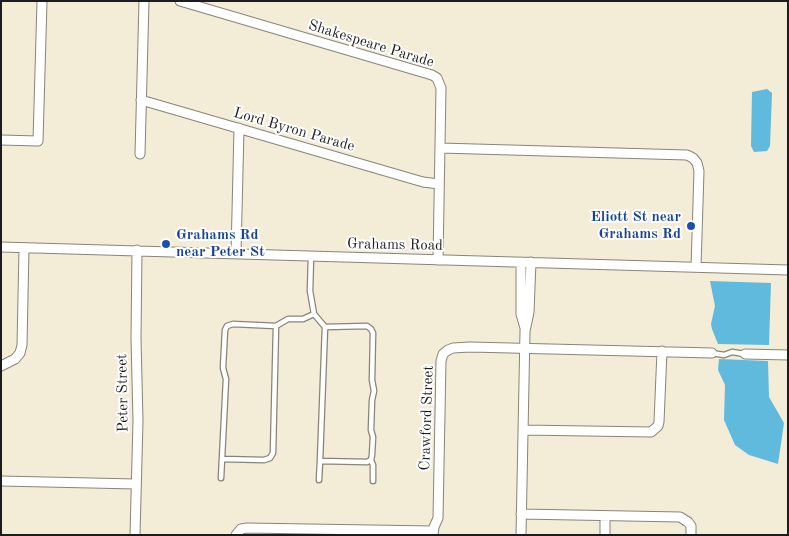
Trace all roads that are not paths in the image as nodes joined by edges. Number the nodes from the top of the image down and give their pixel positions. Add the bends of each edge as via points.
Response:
1 (42, 1) edge
2 (144, 1) edge
3 (180, 1) edge
4 (141, 100) junction
5 (239, 128) junction
6 (1, 140) edge
7 (440, 148) junction
8 (140, 154) dead end
9 (439, 184) junction
10 (1, 247) edge
11 (24, 248) junction
12 (137, 250) junction
13 (236, 254) junction
14 (311, 257) junction
15 (438, 260) junction
16 (522, 262) junction
17 (531, 262) junction
18 (696, 268) junction
19 (788, 270) edge
20 (314, 314) junction
21 (276, 326) junction
22 (325, 327) junction
23 (525, 331) junction
24 (525, 349) junction
25 (662, 352) junction
26 (712, 352) joint
27 (745, 354) joint
28 (788, 355) edge
29 (1, 366) edge
30 (523, 430) junction
31 (222, 460) junction
32 (371, 460) junction
33 (320, 462) junction
34 (221, 478) dead end
35 (319, 480) dead end
36 (1, 481) edge
37 (373, 481) dead end
38 (136, 484) junction
39 (521, 514) junction
40 (606, 517) junction
41 (354, 533) edge
42 (433, 533) edge
43 (135, 535) edge
44 (236, 535) edge
45 (521, 535) edge
46 (605, 535) edge
47 (691, 535) edge

1 - 6 street via 38,141
2 - 4 street
3 - 7 street, Shakespeare Parade via 432,75 441,88
4 - 5 street, Lord Byron Parade
4 - 8 street
5 - 9 street, Lord Byron Parade
5 - 13 street
7 - 9 street, Shakespeare Parade
7 - 18 street via 687,156 697,163 699,171
9 - 15 street, Shakespeare Parade
10 - 11 street, Grahams Road
11 - 12 street, Grahams Road
11 - 29 street via 22,346 15,359
12 - 13 street, Grahams Road
12 - 38 street, Peter Street
13 - 14 street, Grahams Road
14 - 15 street, Grahams Road
14 - 20 lane via 310,292
15 - 16 street, Grahams Road
16 - 17 street, Grahams Road
16 - 23 street via 521,314
17 - 18 street, Grahams Road
17 - 23 street
18 - 19 street, Grahams Road
20 - 21 lane via 303,319 288,319
20 - 22 lane
21 - 31 lane via 273,453 264,460
21 - 31 lane via 233,324 225,330
22 - 32 lane via 366,326 373,333
22 - 33 lane
23 - 24 street
24 - 25 street
24 - 30 street
24 - 42 street, Crawford Street via 453,348 443,354 438,518
25 - 26 street
25 - 30 street via 659,422 651,432
26 - 27 lane
27 - 28 street
30 - 39 street
31 - 34 lane
32 - 33 lane via 363,463
32 - 37 lane
33 - 35 lane
36 - 38 street
38 - 43 street, Peter Street
39 - 40 street
39 - 45 street
40 - 46 street
40 - 47 street via 680,517 688,522
41 - 42 street
41 - 44 street via 247,528

